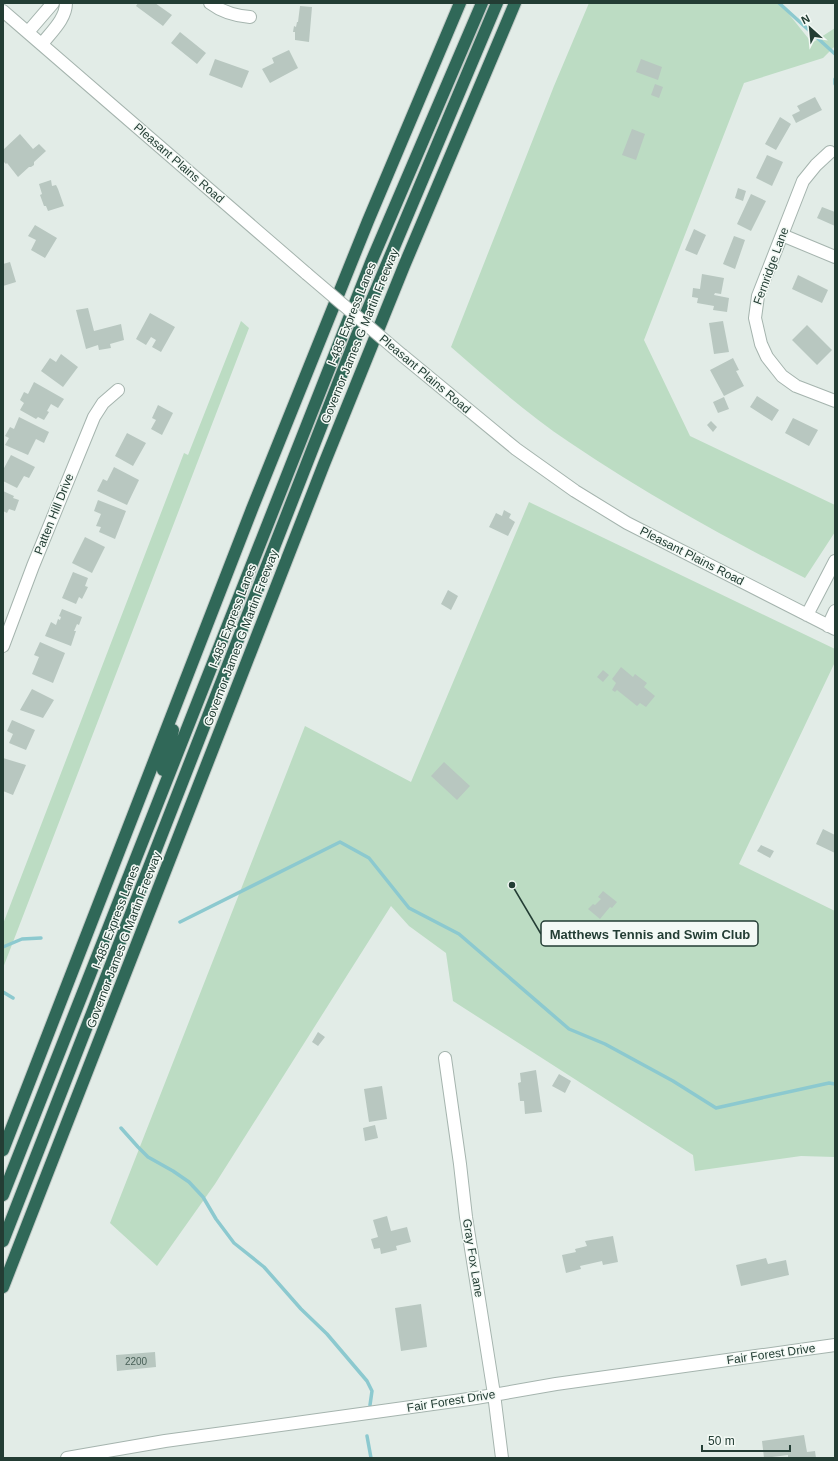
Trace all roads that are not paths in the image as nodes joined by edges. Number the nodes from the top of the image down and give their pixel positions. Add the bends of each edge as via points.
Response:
1 (53, 3) edge
2 (66, 3) edge
3 (210, 3) edge
4 (460, 3) edge
5 (482, 3) edge
6 (497, 3) edge
7 (515, 3) edge
8 (3, 11) edge
9 (250, 17) dead end
10 (28, 32) junction
11 (42, 44) junction
12 (830, 152) dead end
13 (782, 235) junction
14 (835, 257) edge
15 (404, 266) junction
16 (118, 390) dead end
17 (835, 401) edge
18 (328, 409) junction
19 (835, 561) edge
20 (835, 611) edge
21 (807, 615) junction
22 (832, 628) edge
23 (3, 646) edge
24 (183, 686) junction
25 (154, 812) junction
26 (445, 1058) dead end
27 (3, 1150) edge
28 (3, 1195) edge
29 (3, 1242) edge
30 (3, 1287) edge
31 (835, 1345) edge
32 (494, 1394) junction
33 (67, 1458) edge
34 (502, 1458) edge

1 - 10 street
2 - 11 street via 63,17
3 - 9 street via 227,12
4 - 24 highway via 368,221
5 - 25 highway, I-485 Express Lanes via 372,260
6 - 18 highway, I-485 Express Lanes
7 - 15 highway, Governor James G Martin Freeway
8 - 10 street, Pleasant Plains Road
10 - 11 street, Pleasant Plains Road
11 - 21 street, Pleasant Plains Road, bridge via 306,274 516,449 575,491 628,523
12 - 13 street, Fernridge Lane via 803,181
13 - 14 street
13 - 17 street, Fernridge Lane via 758,296 755,318 761,344 767,357 782,376 801,388
15 - 18 highway
15 - 30 highway, Governor James G Martin Freeway via 324,464
16 - 23 street, Patten Hill Drive via 103,403 94,417
18 - 29 highway, I-485 Express Lanes
19 - 21 street
20 - 22 street
21 - 22 street, Pleasant Plains Road
24 - 25 highway
24 - 27 highway
25 - 28 highway, I-485 Express Lanes
26 - 32 street, Gray Fox Lane via 466,1217
31 - 32 street, Fair Forest Drive
32 - 33 street, Fair Forest Drive via 165,1441
32 - 34 street, Gray Fox Lane

